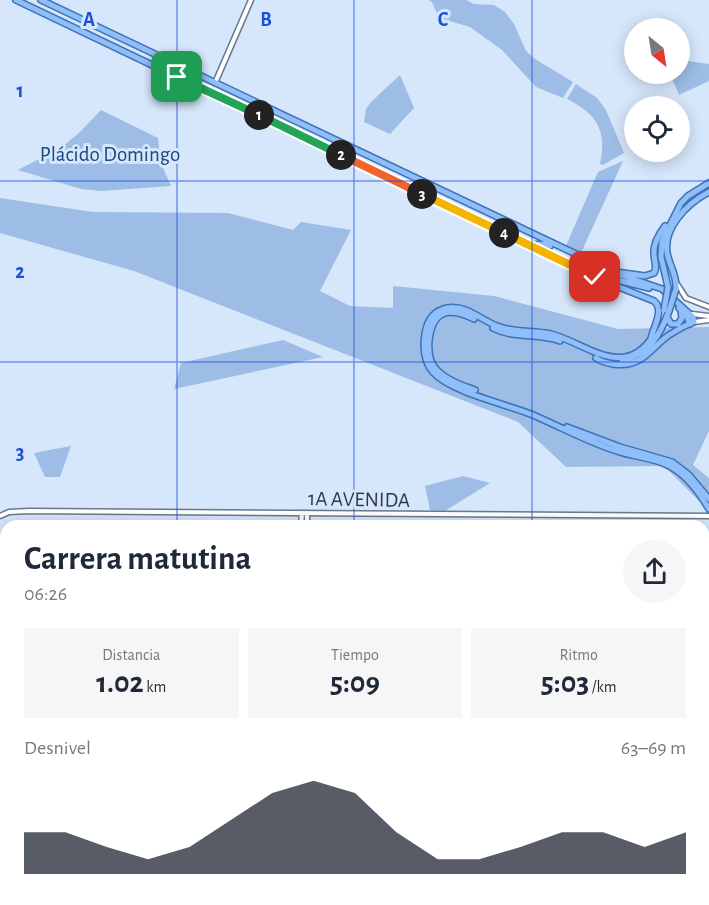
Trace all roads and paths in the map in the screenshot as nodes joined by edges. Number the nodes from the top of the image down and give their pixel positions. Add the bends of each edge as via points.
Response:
1 (16, 0) edge
2 (41, 0) edge
3 (251, 0) edge
4 (54, 6) junction
5 (70, 14) junction
6 (57, 19) junction
7 (104, 41) junction
8 (136, 45) junction
9 (215, 83) junction
10 (271, 109) junction
11 (250, 111) junction
12 (305, 127) junction
13 (288, 130) junction
14 (709, 183) edge
15 (709, 192) edge
16 (489, 214) junction
17 (670, 221) junction
18 (523, 230) junction
19 (505, 233) junction
20 (513, 237) junction
21 (538, 237) junction
22 (537, 244) junction
23 (528, 245) junction
24 (563, 251) junction
25 (577, 268) junction
26 (613, 272) junction
27 (593, 275) junction
28 (676, 286) junction
29 (709, 307) edge
30 (681, 310) junction
31 (666, 312) junction
32 (692, 314) junction
33 (709, 318) edge
34 (692, 323) junction
35 (651, 339) junction
36 (596, 358) junction
37 (706, 498) edge
38 (709, 509) edge
39 (304, 513) junction
40 (0, 516) edge
41 (709, 516) edge
42 (303, 520) edge
43 (306, 520) edge

1 - 6 main road
2 - 4 main road
3 - 9 street
4 - 5 main road
4 - 6 main road
5 - 6 main road via 58,11
5 - 8 main road
6 - 7 main road
7 - 8 main road via 128,51
7 - 11 main road
8 - 9 main road
9 - 10 main road
10 - 11 main road via 271,117
10 - 12 main road
11 - 13 main road
12 - 13 main road via 287,122
12 - 16 main road
13 - 19 main road
14 - 17 main road via 688,196
15 - 28 main road via 685,209 669,238 667,252
16 - 18 main road
16 - 19 main road
17 - 26 main road via 654,247 654,273 645,276
17 - 31 main road, bridge via 660,251 668,287
18 - 20 main road via 512,231
18 - 21 main road
19 - 20 main road
20 - 23 main road
21 - 22 main road
21 - 24 main road
22 - 23 main road
22 - 24 main road
23 - 25 main road
24 - 25 main road
24 - 26 main road
25 - 27 main road
26 - 32 main road via 657,287
27 - 30 main road via 656,290
27 - 35 main road via 659,305
28 - 29 street via 686,298
28 - 31 main road, bridge
30 - 31 main road via 681,321 675,325
30 - 34 main road
31 - 35 main road
31 - 36 main road via 654,342 643,353 621,362
32 - 33 street
32 - 34 main road
33 - 34 street
34 - 36 main road via 633,363 616,364
35 - 37 main road via 635,353 608,357 554,335 499,327 452,307 433,315 424,341 427,363 442,380 618,452 668,465
36 - 37 main road via 553,339 506,333 452,311 436,318 429,340 433,366 449,380 620,447 672,462 682,468
37 - 38 main road
39 - 40 street, 1A AVENIDA via 9,512
39 - 41 street, 1A AVENIDA
39 - 42 street
39 - 43 street

